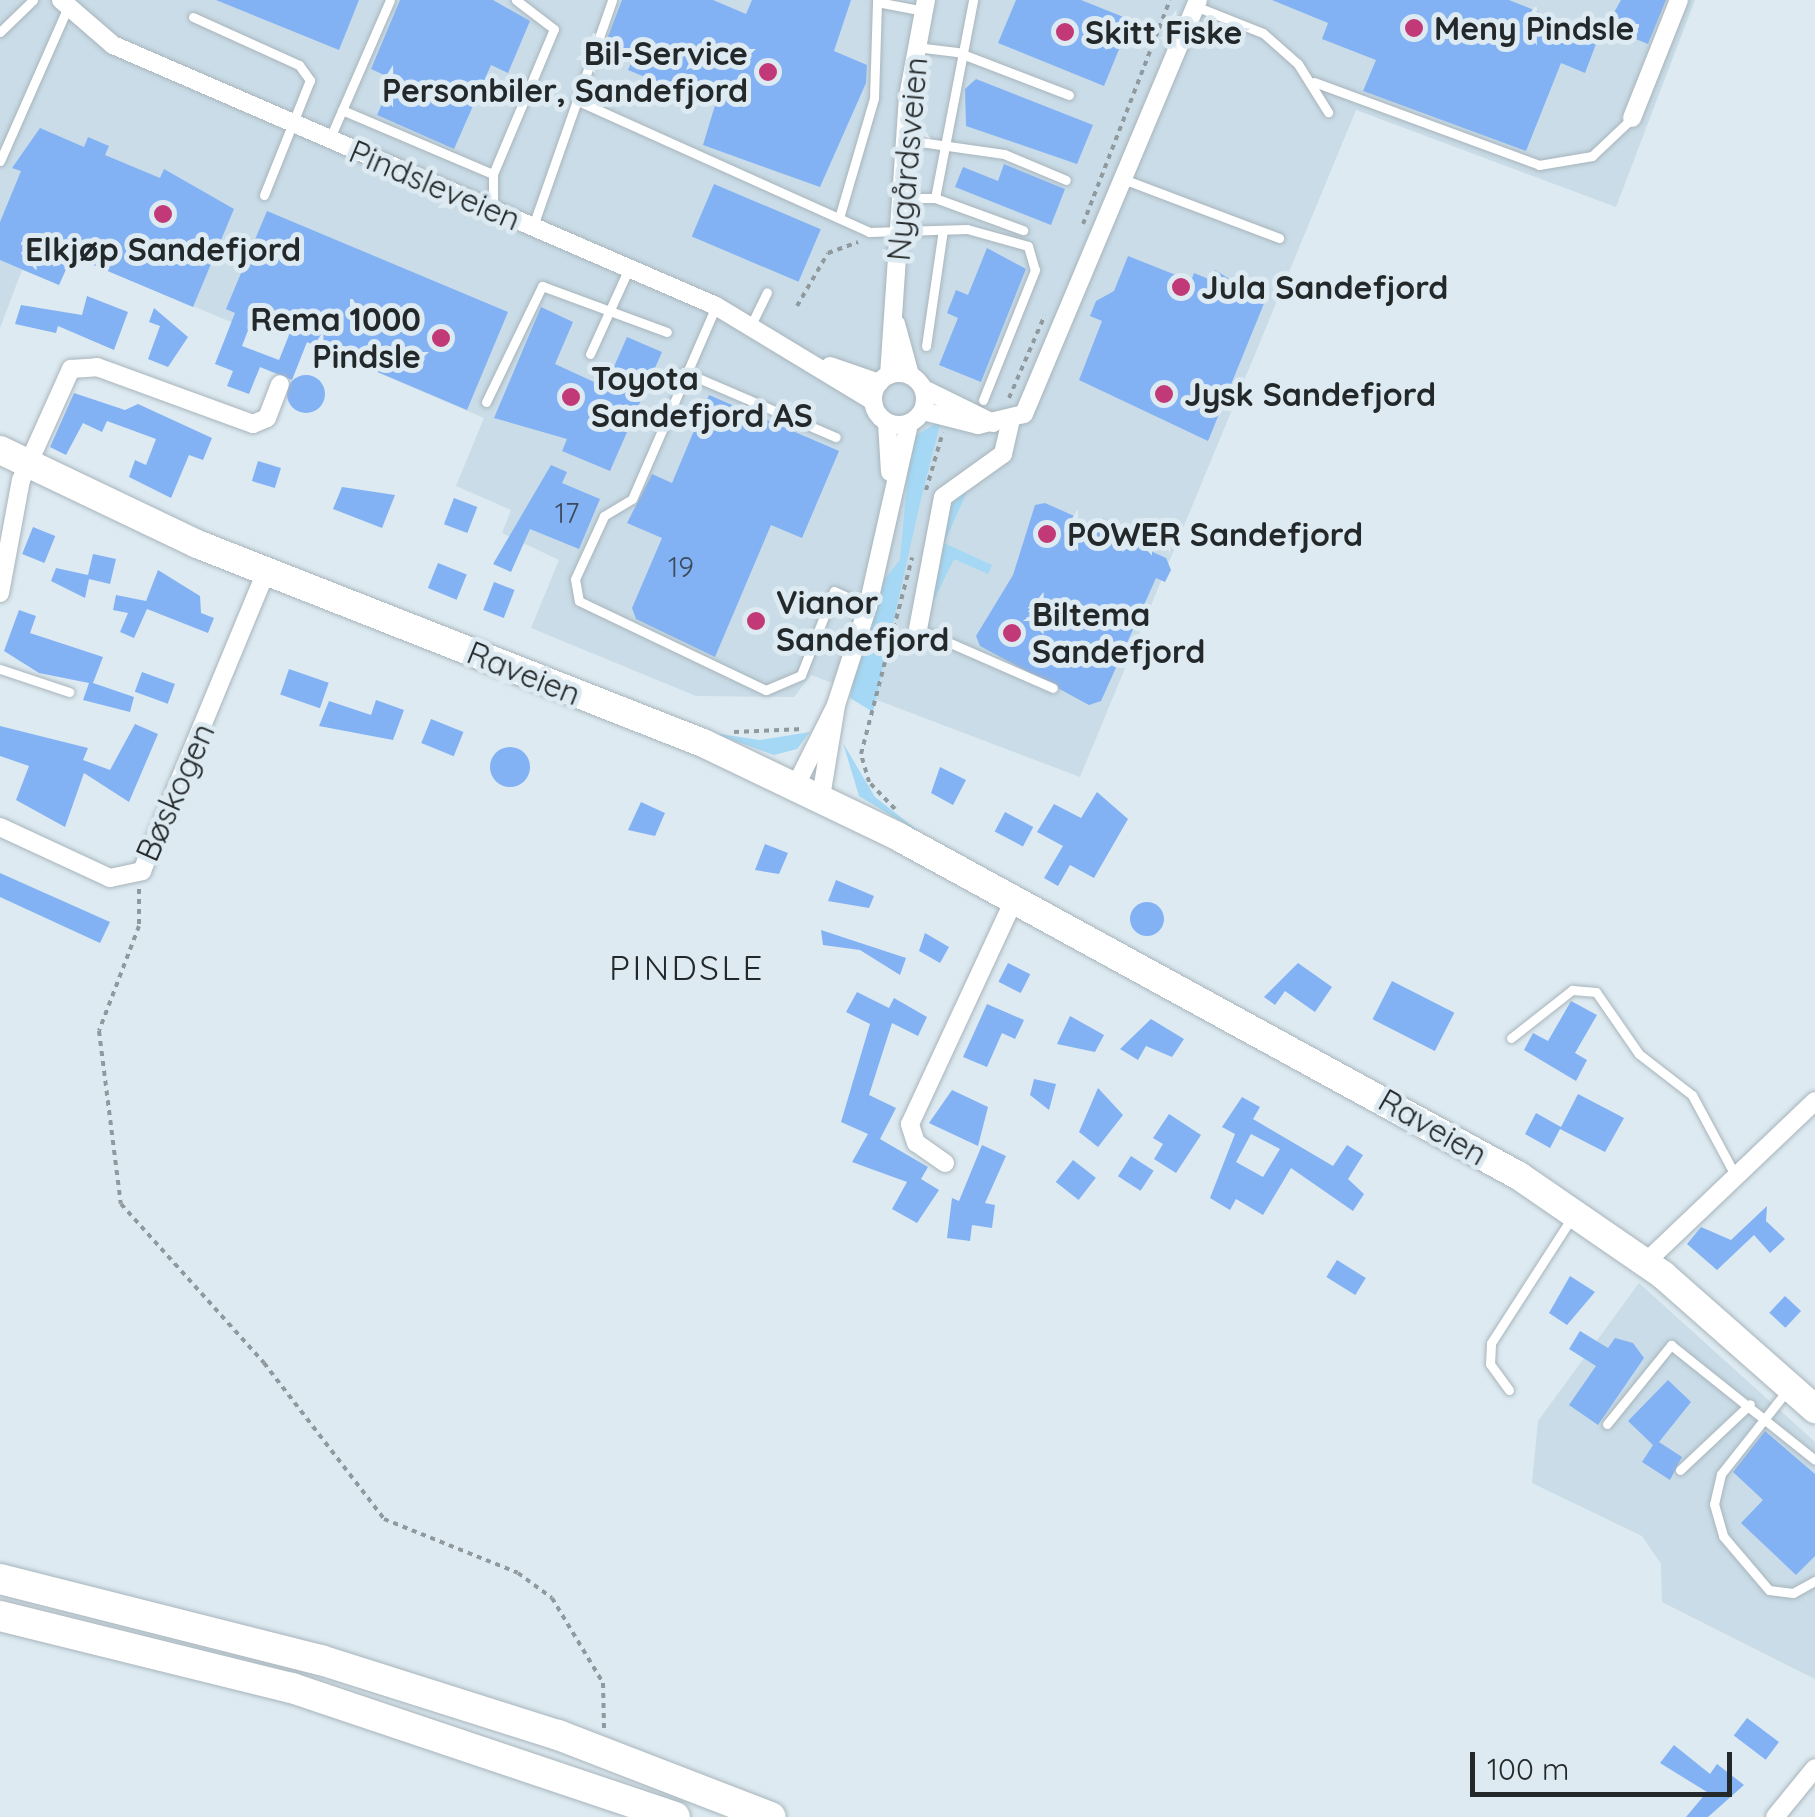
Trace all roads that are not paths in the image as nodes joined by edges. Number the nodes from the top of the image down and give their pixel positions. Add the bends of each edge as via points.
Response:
1 (33, 0) edge
2 (390, 0) edge
3 (516, 0) edge
4 (612, 0) edge
5 (973, 0) edge
6 (1679, 0) edge
7 (877, 1) edge
8 (1196, 2) edge
9 (64, 4) edge
10 (925, 6) edge
11 (193, 16) dead end
12 (0, 32) edge
13 (916, 47) junction
14 (957, 52) junction
15 (1314, 82) junction
16 (1069, 95) dead end
17 (578, 101) junction
18 (342, 110) junction
19 (1328, 112) dead end
20 (1632, 118) joint
21 (294, 126) junction
22 (904, 140) junction
23 (329, 141) junction
24 (946, 142) junction
25 (0, 161) edge
26 (493, 174) junction
27 (1121, 178) junction
28 (1066, 180) dead end
29 (264, 195) dead end
30 (899, 198) junction
31 (935, 198) junction
32 (493, 210) junction
33 (839, 218) junction
34 (532, 226) junction
35 (943, 230) junction
36 (1023, 230) dead end
37 (897, 234) junction
38 (1279, 238) dead end
39 (629, 268) junction
40 (766, 292) dead end
41 (610, 306) junction
42 (716, 306) junction
43 (895, 318) junction
44 (752, 324) junction
45 (667, 332) dead end
46 (926, 346) dead end
47 (590, 354) dead end
48 (684, 372) junction
49 (917, 382) junction
50 (280, 384) dead end
51 (880, 386) junction
52 (983, 400) dead end
53 (486, 402) dead end
54 (923, 411) junction
55 (887, 423) junction
56 (1002, 423) junction
57 (909, 424) junction
58 (836, 438) dead end
59 (0, 450) edge
60 (26, 465) junction
61 (890, 488) junction
62 (266, 572) junction
63 (0, 593) edge
64 (868, 606) junction
65 (918, 629) joint
66 (0, 669) edge
67 (1052, 688) dead end
68 (70, 692) dead end
69 (836, 705) junction
70 (808, 791) junction
71 (0, 827) edge
72 (1014, 900) junction
73 (1512, 1038) dead end
74 (1815, 1101) edge
75 (945, 1162) dead end
76 (1736, 1175) junction
77 (1575, 1212) junction
78 (1646, 1262) junction
79 (1791, 1386) junction
80 (1509, 1390) dead end
81 (1750, 1404) junction
82 (1815, 1409) edge
83 (1767, 1414) junction
84 (1607, 1424) dead end
85 (1815, 1460) edge
86 (1680, 1470) dead end
87 (0, 1579) edge
88 (1815, 1581) edge
89 (0, 1616) edge
90 (1815, 1768) edge
91 (675, 1817) edge
92 (772, 1817) edge
93 (1775, 1817) edge

1 - 12 lane
2 - 18 lane
3 - 26 lane via 554,29
4 - 17 lane
5 - 14 lane
6 - 20 street
7 - 10 lane
7 - 33 lane via 874,98
8 - 15 lane via 1263,34
8 - 27 street
9 - 21 street, Pindsleveien via 114,44
9 - 25 lane
10 - 13 street, Nygårdsveien
11 - 21 lane via 305,71 310,91
13 - 14 lane
13 - 22 street, Nygårdsveien
14 - 16 lane
14 - 24 lane
15 - 19 lane
15 - 20 lane via 1539,165 1592,156
17 - 33 lane
17 - 34 lane
18 - 23 lane
18 - 26 lane
21 - 23 street, Pindsleveien
21 - 29 lane
22 - 24 lane
22 - 30 street, Nygårdsveien
23 - 32 street, Pindsleveien
24 - 28 lane
24 - 31 lane
26 - 32 lane
27 - 38 lane
27 - 56 street via 1034,396
30 - 31 lane
30 - 37 street, Nygårdsveien
31 - 36 lane
32 - 34 street, Pindsleveien
33 - 37 lane via 870,232
34 - 39 street, Pindsleveien
35 - 37 lane
35 - 46 lane
35 - 52 lane via 981,232 1028,246 1037,258
37 - 43 street, Nygårdsveien
39 - 41 lane
39 - 42 street, Pindsleveien
40 - 44 lane
41 - 45 lane
41 - 47 lane
41 - 53 lane via 542,286
42 - 44 street, Pindsleveien
42 - 48 lane
43 - 49 street, Nygårdsveien
43 - 51 street, Nygårdsveien
44 - 51 street, Pindsleveien via 816,361
48 - 58 lane
48 - 64 lane via 632,499 604,516 575,578 579,602 766,690 801,675 834,591
49 - 51 street, Pindsleveien
49 - 54 street, Nygårdsveien
49 - 56 street
50 - 60 street via 267,418 253,424 80,366 58,386
51 - 55 street
54 - 56 street
54 - 57 street
55 - 57 street
55 - 61 street
56 - 65 street via 1003,454 943,497
57 - 61 street
59 - 60 main road, Raveien
60 - 62 main road, Raveien
60 - 63 street
61 - 64 street
62 - 70 main road, Raveien
62 - 71 street, Bøskogen via 149,864 136,874 110,878
64 - 69 street
65 - 67 lane
66 - 68 lane
69 - 70 street
69 - 70 street
70 - 72 main road, Raveien
72 - 75 street via 910,1124 916,1143
72 - 77 main road, Raveien via 1411,1112
73 - 76 lane via 1572,990 1596,992 1639,1054 1692,1095
74 - 76 street
76 - 78 street
77 - 78 main road, Raveien
77 - 80 lane via 1491,1343 1490,1364
78 - 79 main road, Raveien
79 - 82 main road, Raveien
79 - 83 lane
81 - 83 lane
81 - 84 lane via 1664,1345
81 - 86 lane
83 - 85 lane
83 - 88 lane via 1722,1474 1717,1519 1742,1566 1768,1590 1792,1593
87 - 92 highway via 321,1660 558,1735
89 - 91 highway via 382,1714
90 - 93 street

